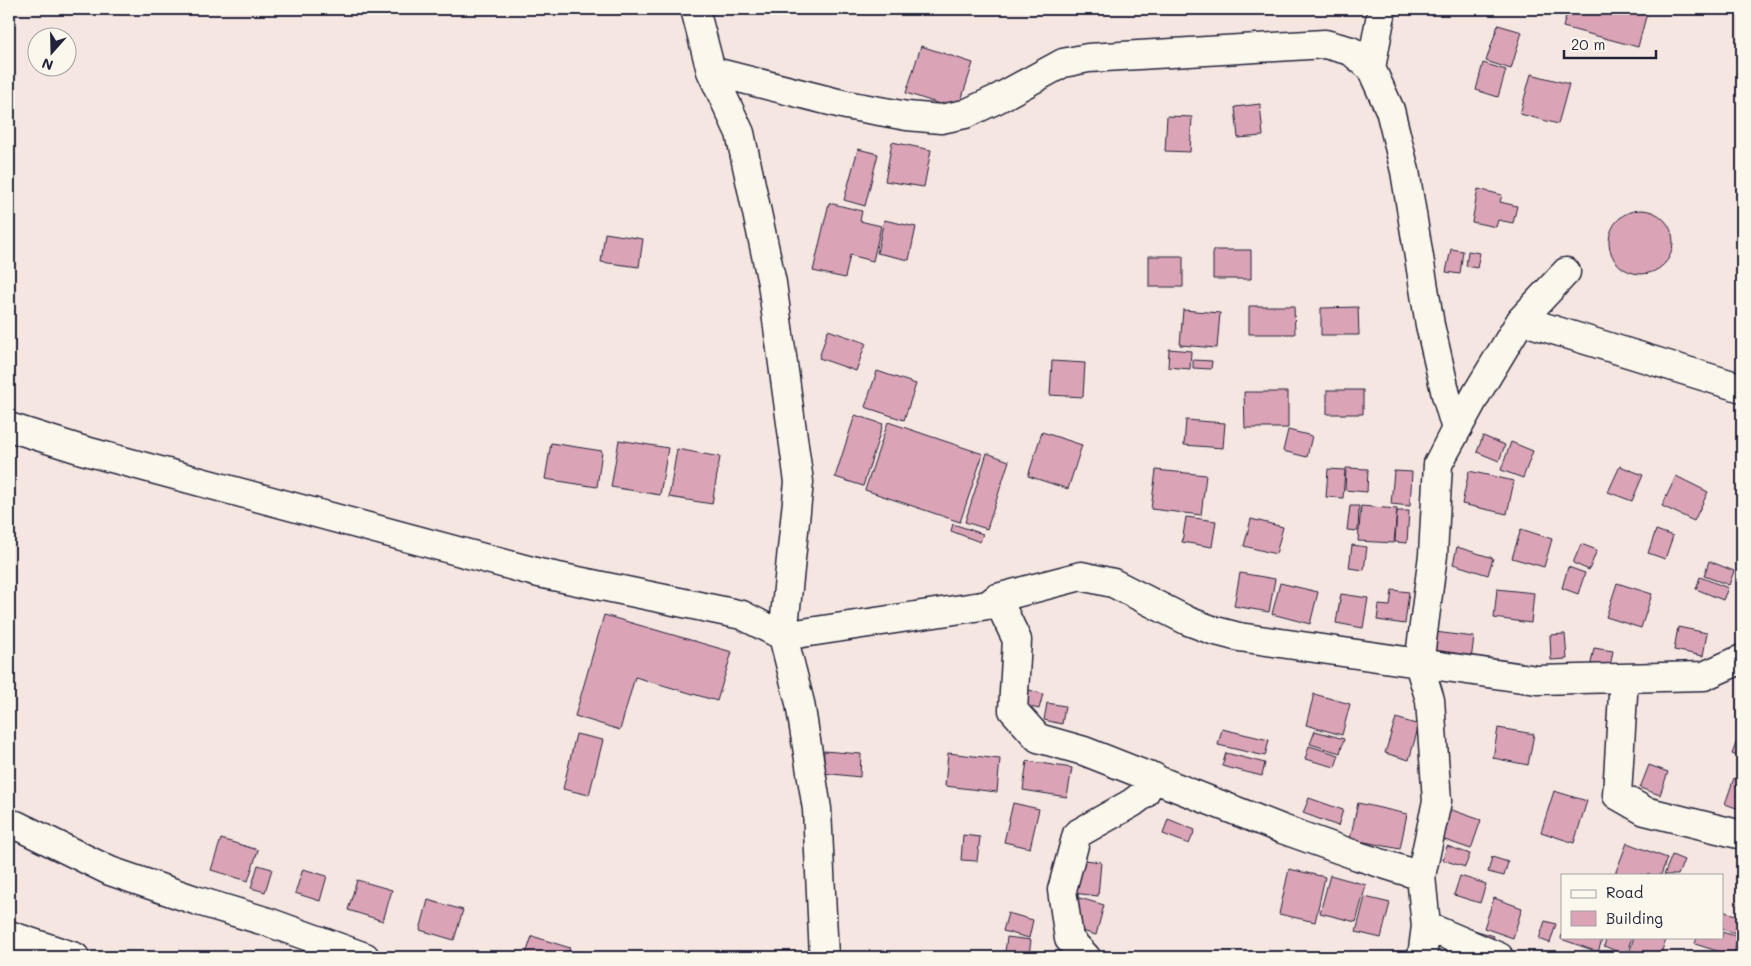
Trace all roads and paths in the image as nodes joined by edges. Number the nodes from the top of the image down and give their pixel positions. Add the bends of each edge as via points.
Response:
1 (695, 9) edge
2 (1382, 9) edge
3 (1371, 68) junction
4 (711, 71) junction
5 (1566, 272) dead end
6 (1521, 320) junction
7 (1742, 388) edge
8 (9, 427) edge
9 (1438, 464) junction
10 (997, 598) junction
11 (783, 636) junction
12 (1742, 660) edge
13 (1419, 664) junction
14 (1624, 678) junction
15 (1154, 777) junction
16 (16, 825) dead end
17 (1742, 835) edge
18 (1421, 876) junction
19 (1426, 926) junction
20 (9, 935) edge
21 (75, 957) edge
22 (365, 957) edge
23 (824, 957) edge
24 (1086, 957) edge
25 (1422, 957) edge
26 (1499, 957) edge

1 - 4 street
2 - 3 street
3 - 4 street via 1351,51 1325,44 1088,58 1063,63 964,114 941,118 907,116 846,105
3 - 9 street via 1390,110 1405,171 1430,325 1456,429
4 - 11 street via 740,133 770,274 800,482
5 - 6 street
6 - 7 street
6 - 9 street
8 - 11 street via 82,450 539,573 742,615
9 - 13 street via 1433,555
10 - 11 street via 988,605
10 - 13 street via 1081,576 1113,584 1188,622 1230,635
10 - 15 street via 1017,640 1012,710 1038,738
11 - 23 street via 800,703 817,809
12 - 14 street via 1704,676
13 - 14 street via 1537,680
13 - 18 street via 1430,700 1437,801
14 - 17 street via 1616,795 1645,811
15 - 18 street via 1282,829
15 - 24 street via 1144,794 1132,803 1077,834 1062,890 1069,939
16 - 22 street via 110,871
18 - 19 street
19 - 25 street
19 - 26 street
20 - 21 street

